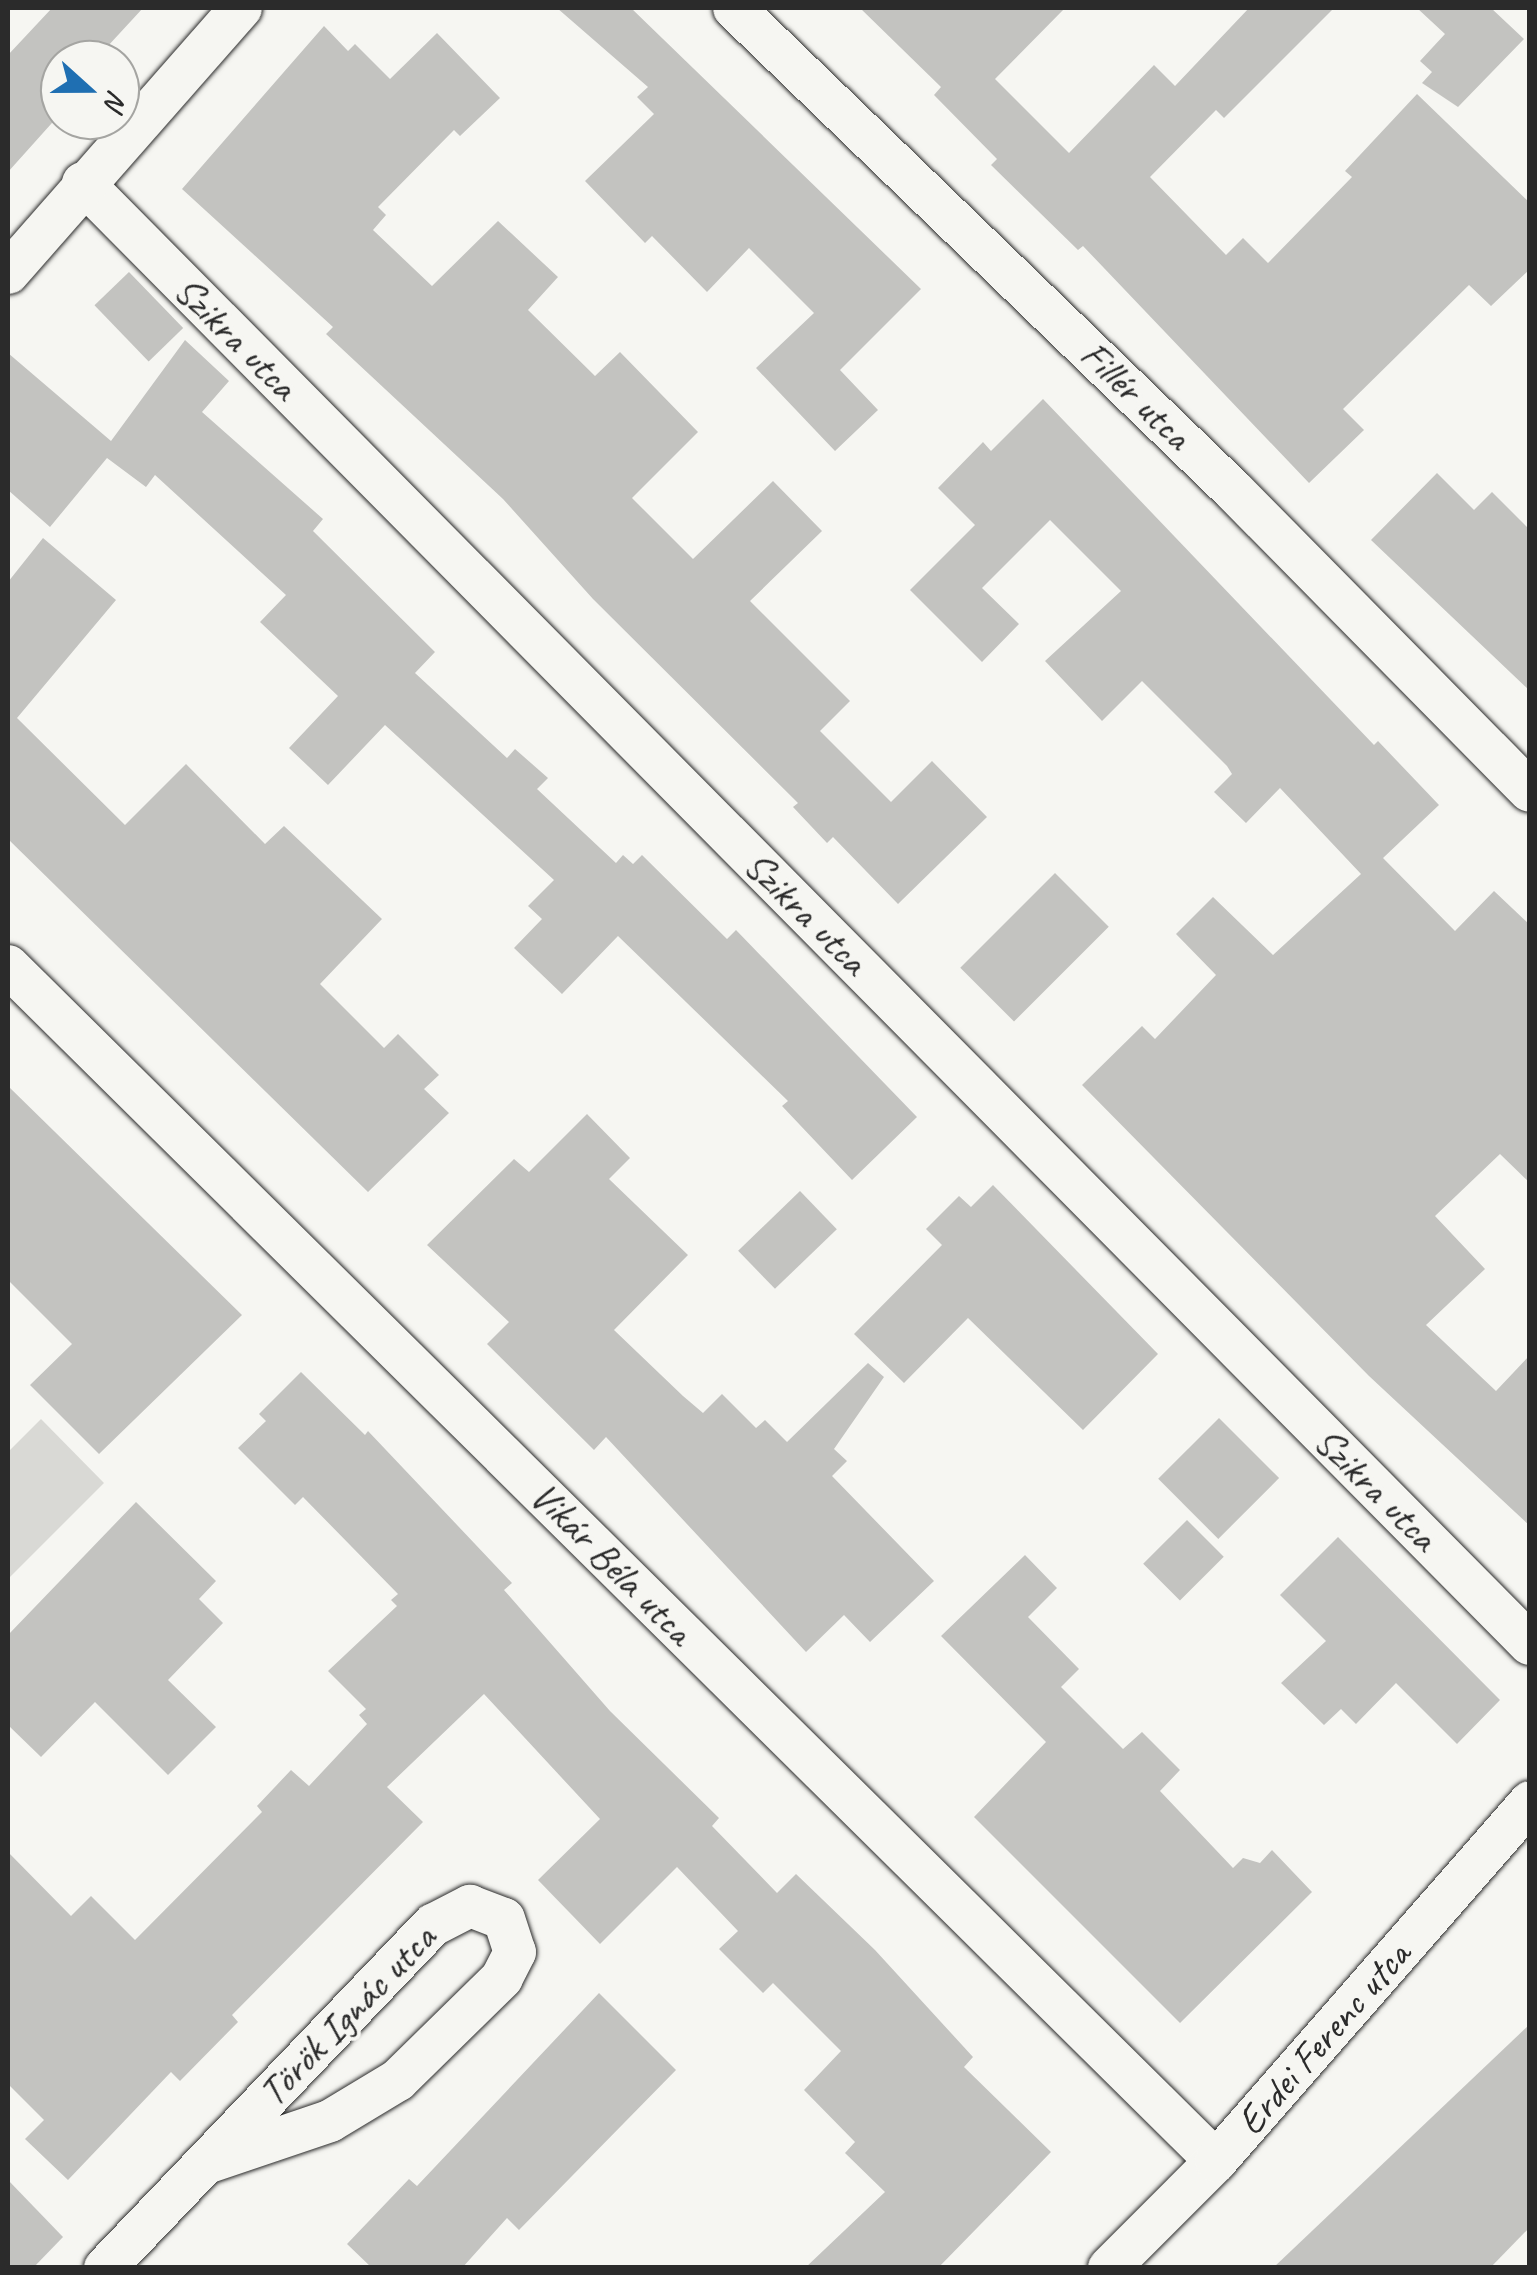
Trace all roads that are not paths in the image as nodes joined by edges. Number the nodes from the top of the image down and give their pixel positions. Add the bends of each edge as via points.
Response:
1 (241, 8) edge
2 (734, 8) edge
3 (83, 183) junction
4 (8, 273) edge
5 (1530, 791) edge
6 (8, 966) edge
7 (1530, 1644) edge
8 (1530, 1802) edge
9 (1216, 2161) junction
10 (209, 2162) junction
11 (105, 2268) edge
12 (1110, 2268) edge

1 - 3 street
2 - 5 street, Fillér utca via 1220,478
3 - 4 street
3 - 7 street, Szikra utca
6 - 9 street, Vikár Béla utca
8 - 9 street, Erdei Ferenc utca
9 - 12 street, Erdei Ferenc utca
10 - 10 street, Török Ignác utca via 433,1925 470,1906 504,1919 515,1952 502,1978 398,2080 330,2121
10 - 11 street, Török Ignác utca

